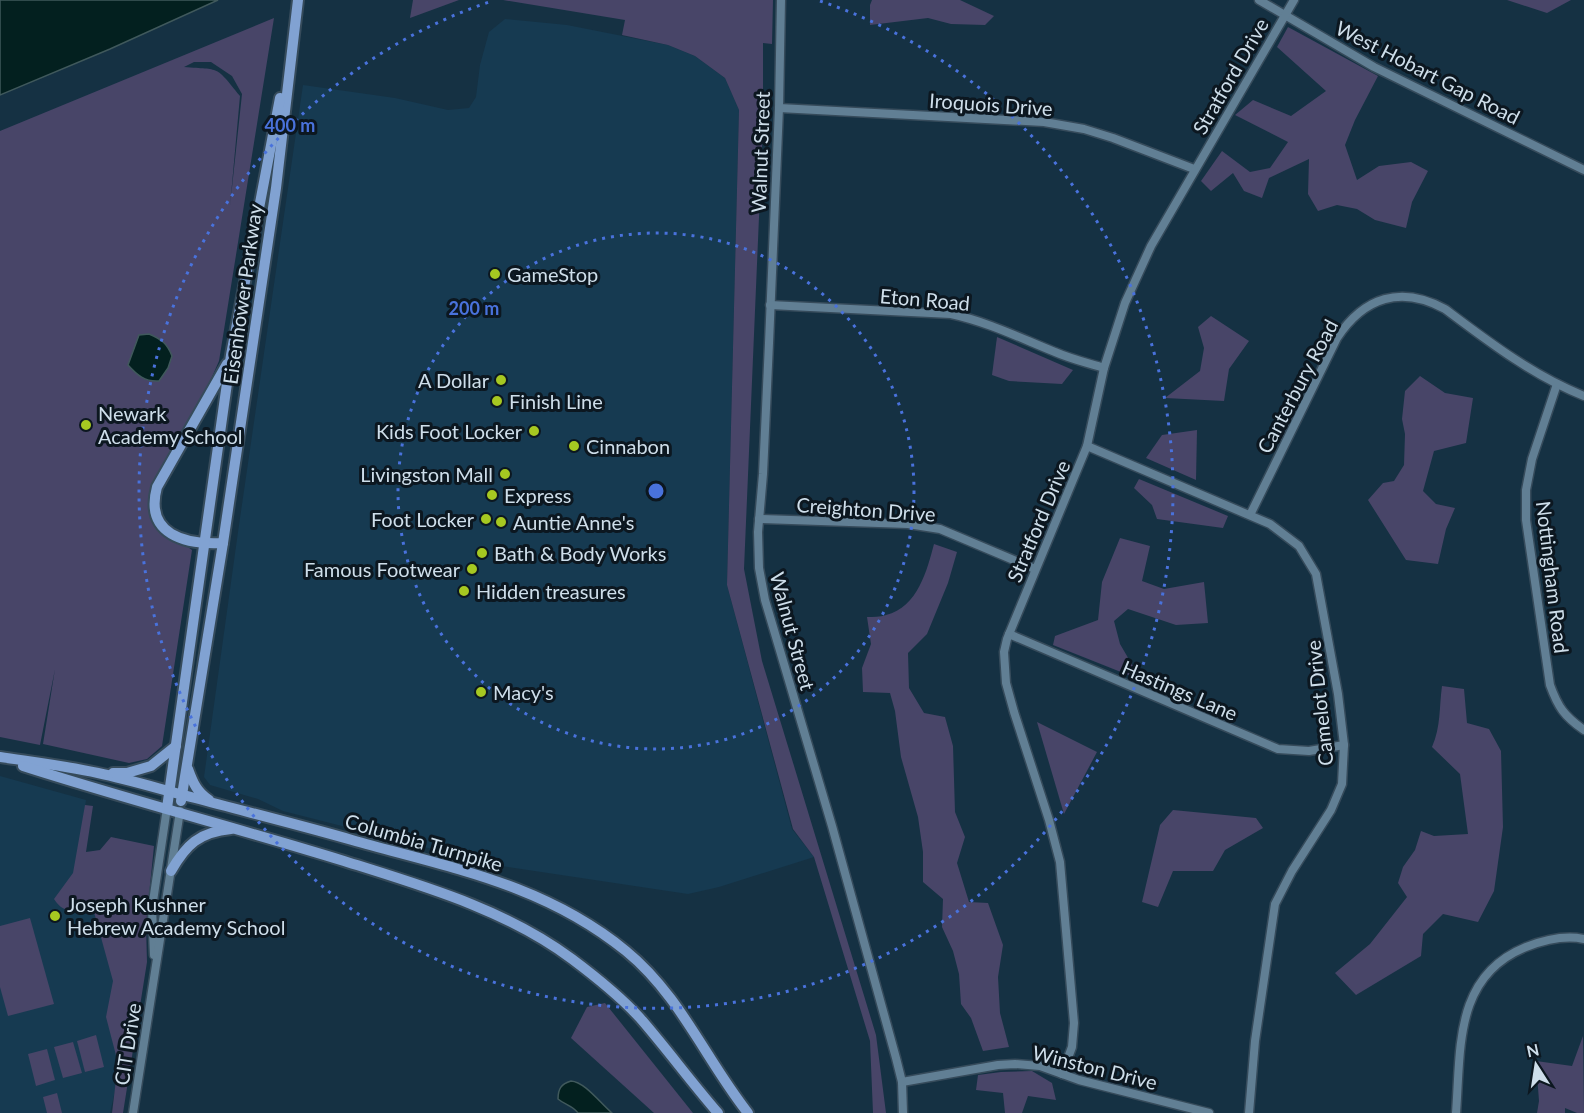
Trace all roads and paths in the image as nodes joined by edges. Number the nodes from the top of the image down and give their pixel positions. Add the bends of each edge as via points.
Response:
1 (298, 0) edge
2 (781, 0) edge
3 (1259, 0) edge
4 (1294, 0) edge
5 (1285, 15) junction
6 (294, 30) junction
7 (779, 108) junction
8 (1194, 169) junction
9 (1584, 170) edge
10 (770, 305) junction
11 (231, 355) junction
12 (1104, 368) junction
13 (1557, 384) junction
14 (1584, 396) edge
15 (1088, 446) junction
16 (1250, 515) junction
17 (759, 519) junction
18 (223, 543) junction
19 (205, 544) junction
20 (1035, 569) junction
21 (1009, 634) junction
22 (1584, 730) edge
23 (1344, 745) junction
24 (176, 746) junction
25 (0, 758) edge
26 (187, 766) junction
27 (98, 773) junction
28 (171, 791) junction
29 (183, 795) junction
30 (216, 804) junction
31 (168, 808) junction
32 (180, 811) junction
33 (239, 829) junction
34 (171, 871) junction
35 (1584, 939) edge
36 (154, 980) junction
37 (1062, 1074) junction
38 (902, 1082) junction
39 (133, 1113) edge
40 (718, 1113) edge
41 (748, 1113) edge
42 (903, 1113) edge
43 (1209, 1113) edge
44 (1249, 1113) edge
45 (1456, 1113) edge

1 - 6 main road, Eisenhower Parkway
2 - 7 street, Walnut Street
3 - 5 street, West Hobart Gap Road
4 - 5 street, Stratford Drive
5 - 8 street, Stratford Drive
5 - 9 street, West Hobart Gap Road via 1374,67
6 - 11 main road, Eisenhower Parkway
6 - 18 main road, Eisenhower Parkway via 276,188
7 - 8 street, Iroquois Drive via 1044,122 1113,138
7 - 10 street, Walnut Street
8 - 12 street, Stratford Drive via 1150,246 1125,303
10 - 12 street, Eton Road via 951,314 976,319
10 - 17 street, Walnut Street
11 - 19 main road, Eisenhower Parkway
11 - 19 main road via 155,495 159,520 170,533 184,541
12 - 15 street, Stratford Drive
13 - 14 street, Canterbury Road
13 - 16 street, Canterbury Road via 1518,363 1435,303 1410,296 1372,305 1354,316 1337,338
13 - 22 street, Nottingham Road via 1532,459 1526,520 1551,685 1558,706
15 - 16 street, Camelot Drive
15 - 20 street, Stratford Drive
16 - 23 street, Camelot Drive via 1270,524 1299,546 1316,574
17 - 20 street, Creighton Drive via 908,524 940,529
17 - 38 street, Walnut Street via 759,568 765,600
18 - 19 main road
18 - 26 main road, Eisenhower Parkway
19 - 24 main road, Eisenhower Parkway
20 - 21 street, Stratford Drive
21 - 23 street, Hastings Lane via 1272,747 1309,751
21 - 37 street, Stratford Drive via 1004,652 1006,683 1060,862 1074,1023 1072,1047
23 - 44 street, Camelot Drive via 1342,784 1331,810 1275,904
24 - 27 main road via 151,766 127,773
24 - 28 main road, Eisenhower Parkway
25 - 27 main road, Columbia Turnpike
25 - 31 main road, Columbia Turnpike
26 - 29 main road, Eisenhower Parkway
26 - 30 main road via 201,795
27 - 28 main road, Columbia Turnpike
28 - 29 main road, Columbia Turnpike
28 - 31 main road, Eisenhower Parkway
29 - 30 main road, Columbia Turnpike
29 - 32 main road, Eisenhower Parkway
30 - 41 main road, Columbia Turnpike via 471,872 556,905 627,952 658,981
31 - 32 main road, Columbia Turnpike
31 - 36 street, CIT Drive via 152,908
32 - 33 main road, Columbia Turnpike
32 - 34 street, CIT Drive
33 - 34 main road via 217,830 196,839 182,852
33 - 40 main road, Columbia Turnpike via 474,905 543,939 625,1003
34 - 36 street, CIT Drive
35 - 45 street via 1545,940 1515,951 1489,970 1465,1017
36 - 39 street, CIT Drive
37 - 38 street, Winston Drive via 1040,1066 1015,1064
37 - 43 street, Winston Drive
38 - 42 street, Walnut Street

